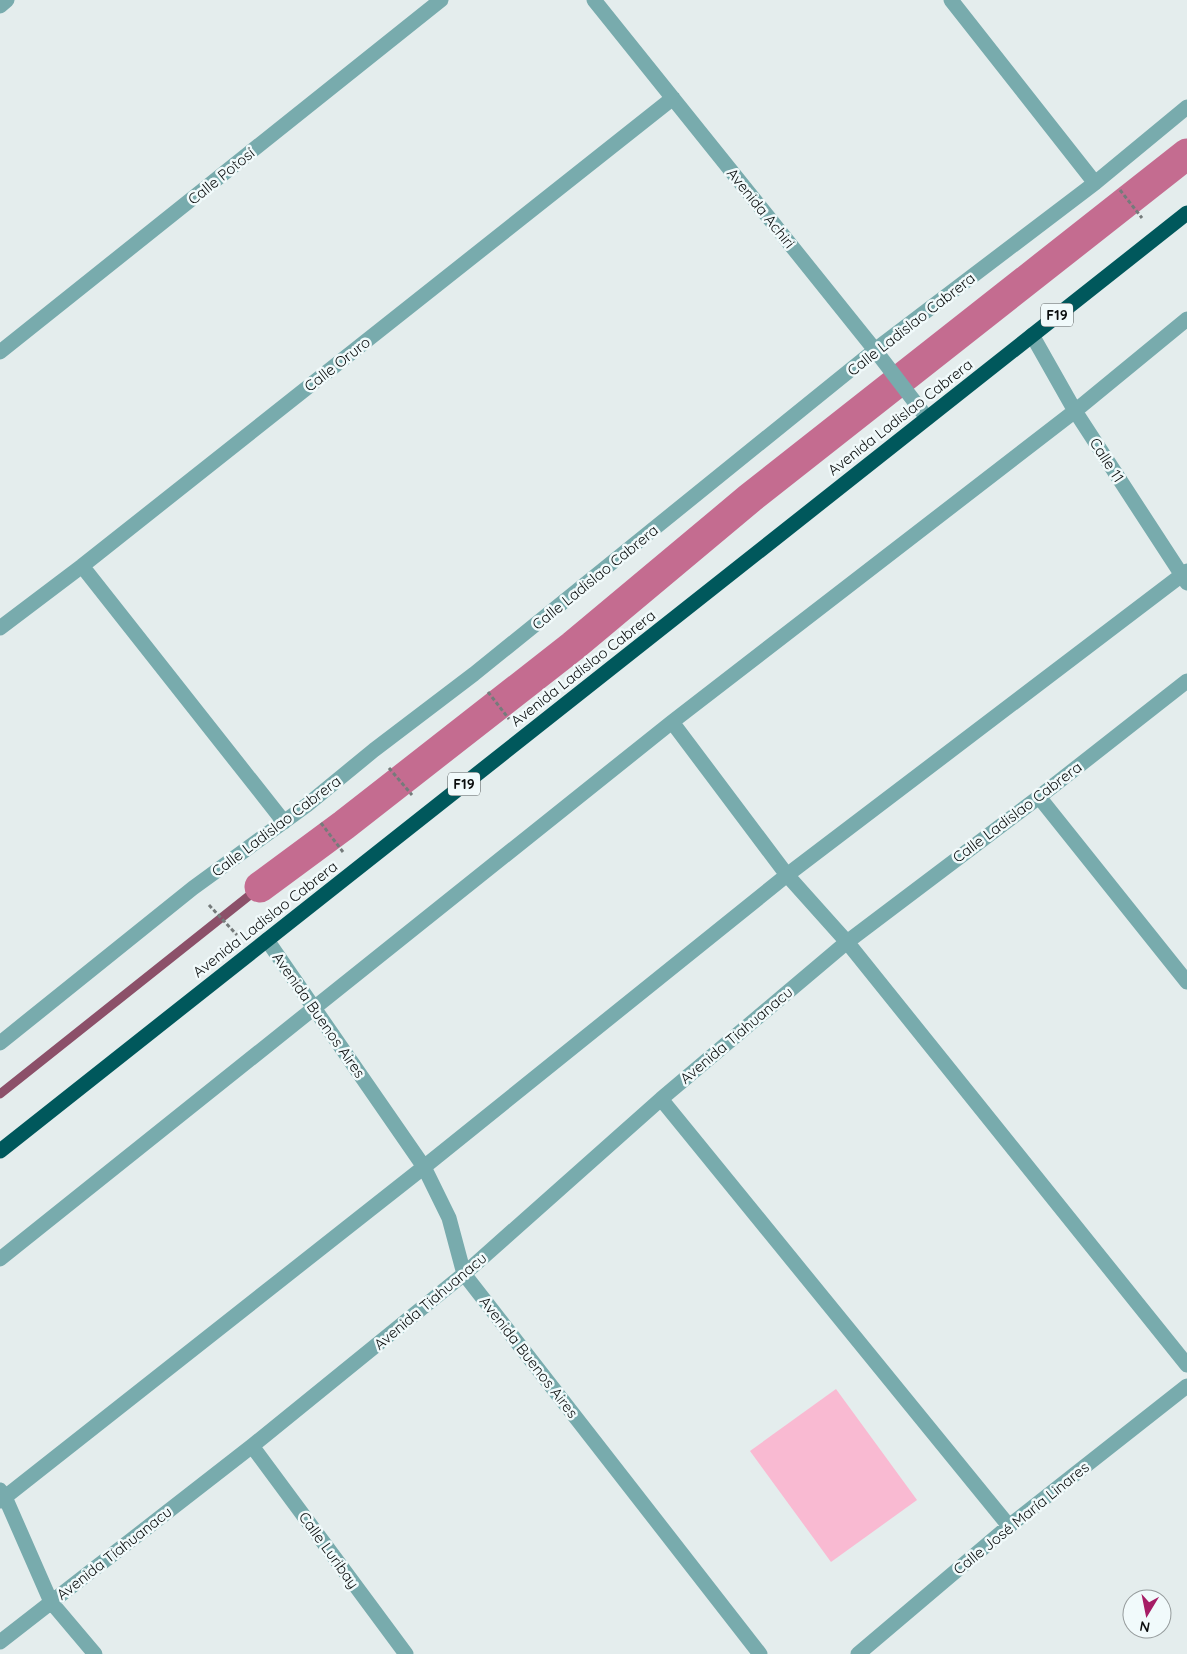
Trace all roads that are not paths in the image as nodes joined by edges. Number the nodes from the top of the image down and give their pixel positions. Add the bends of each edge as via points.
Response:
1 (7, 0) edge
2 (441, 0) edge
3 (594, 0) edge
4 (951, 0) edge
5 (0, 6) edge
6 (673, 98) junction
7 (1187, 107) edge
8 (1095, 183) junction
9 (1187, 212) edge
10 (1187, 319) edge
11 (1032, 335) junction
12 (0, 352) edge
13 (880, 356) junction
14 (1075, 412) junction
15 (927, 418) junction
16 (82, 566) junction
17 (1185, 576) edge
18 (0, 628) edge
19 (1187, 681) edge
20 (672, 722) junction
21 (1039, 797) junction
22 (284, 822) junction
23 (787, 875) junction
24 (267, 940) junction
25 (847, 942) junction
26 (1187, 982) edge
27 (314, 1008) junction
28 (0, 1043) edge
29 (661, 1099) junction
30 (0, 1151) edge
31 (424, 1167) junction
32 (0, 1259) edge
33 (464, 1274) junction
34 (1187, 1365) edge
35 (1187, 1386) edge
36 (252, 1446) junction
37 (2, 1496) edge
38 (1009, 1526) junction
39 (50, 1602) junction
40 (0, 1642) edge
41 (95, 1654) edge
42 (406, 1654) edge
43 (760, 1654) edge
44 (858, 1654) edge

1 - 5 street
2 - 12 street, Calle Potosí
3 - 6 street, Avenida Achiri
4 - 8 street
6 - 13 street, Avenida Achiri
6 - 16 street, Calle Oruro
7 - 8 street, Calle Ladislao Cabrera
8 - 13 street, Calle Ladislao Cabrera
9 - 11 highway, Avenida Ladislao Cabrera / F19
10 - 14 street
11 - 14 street, Calle 11
11 - 15 highway, Avenida Ladislao Cabrera / F19
13 - 15 street, Avenida Achiri
13 - 22 street, Calle Ladislao Cabrera
14 - 17 street, Calle 11
14 - 20 street
15 - 24 highway, Avenida Ladislao Cabrera / F19
16 - 18 street, Calle Oruro
16 - 22 street
17 - 23 street
19 - 21 street, Calle Ladislao Cabrera
20 - 23 street
20 - 27 street
21 - 25 street, Calle Ladislao Cabrera
21 - 26 street
22 - 28 street, Calle Ladislao Cabrera via 194,888
23 - 25 street
23 - 31 street
24 - 27 street, Avenida Buenos Aires
24 - 30 highway, Avenida Ladislao Cabrera / F19
25 - 29 street, Avenida Tiahuanacu
25 - 34 street
27 - 31 street, Avenida Buenos Aires
27 - 32 street
29 - 33 street, Avenida Tiahuanacu
29 - 38 street
31 - 33 street, Avenida Buenos Aires via 449,1218
31 - 37 street
33 - 36 street, Avenida Tiahuanacu
33 - 43 street, Avenida Buenos Aires
35 - 38 street, Calle José María Linares
36 - 39 street, Avenida Tiahuanacu
36 - 42 street, Calle Luribay
37 - 39 street
38 - 44 street, Calle José María Linares
39 - 40 street, Avenida Tiahuanacu
39 - 41 street

